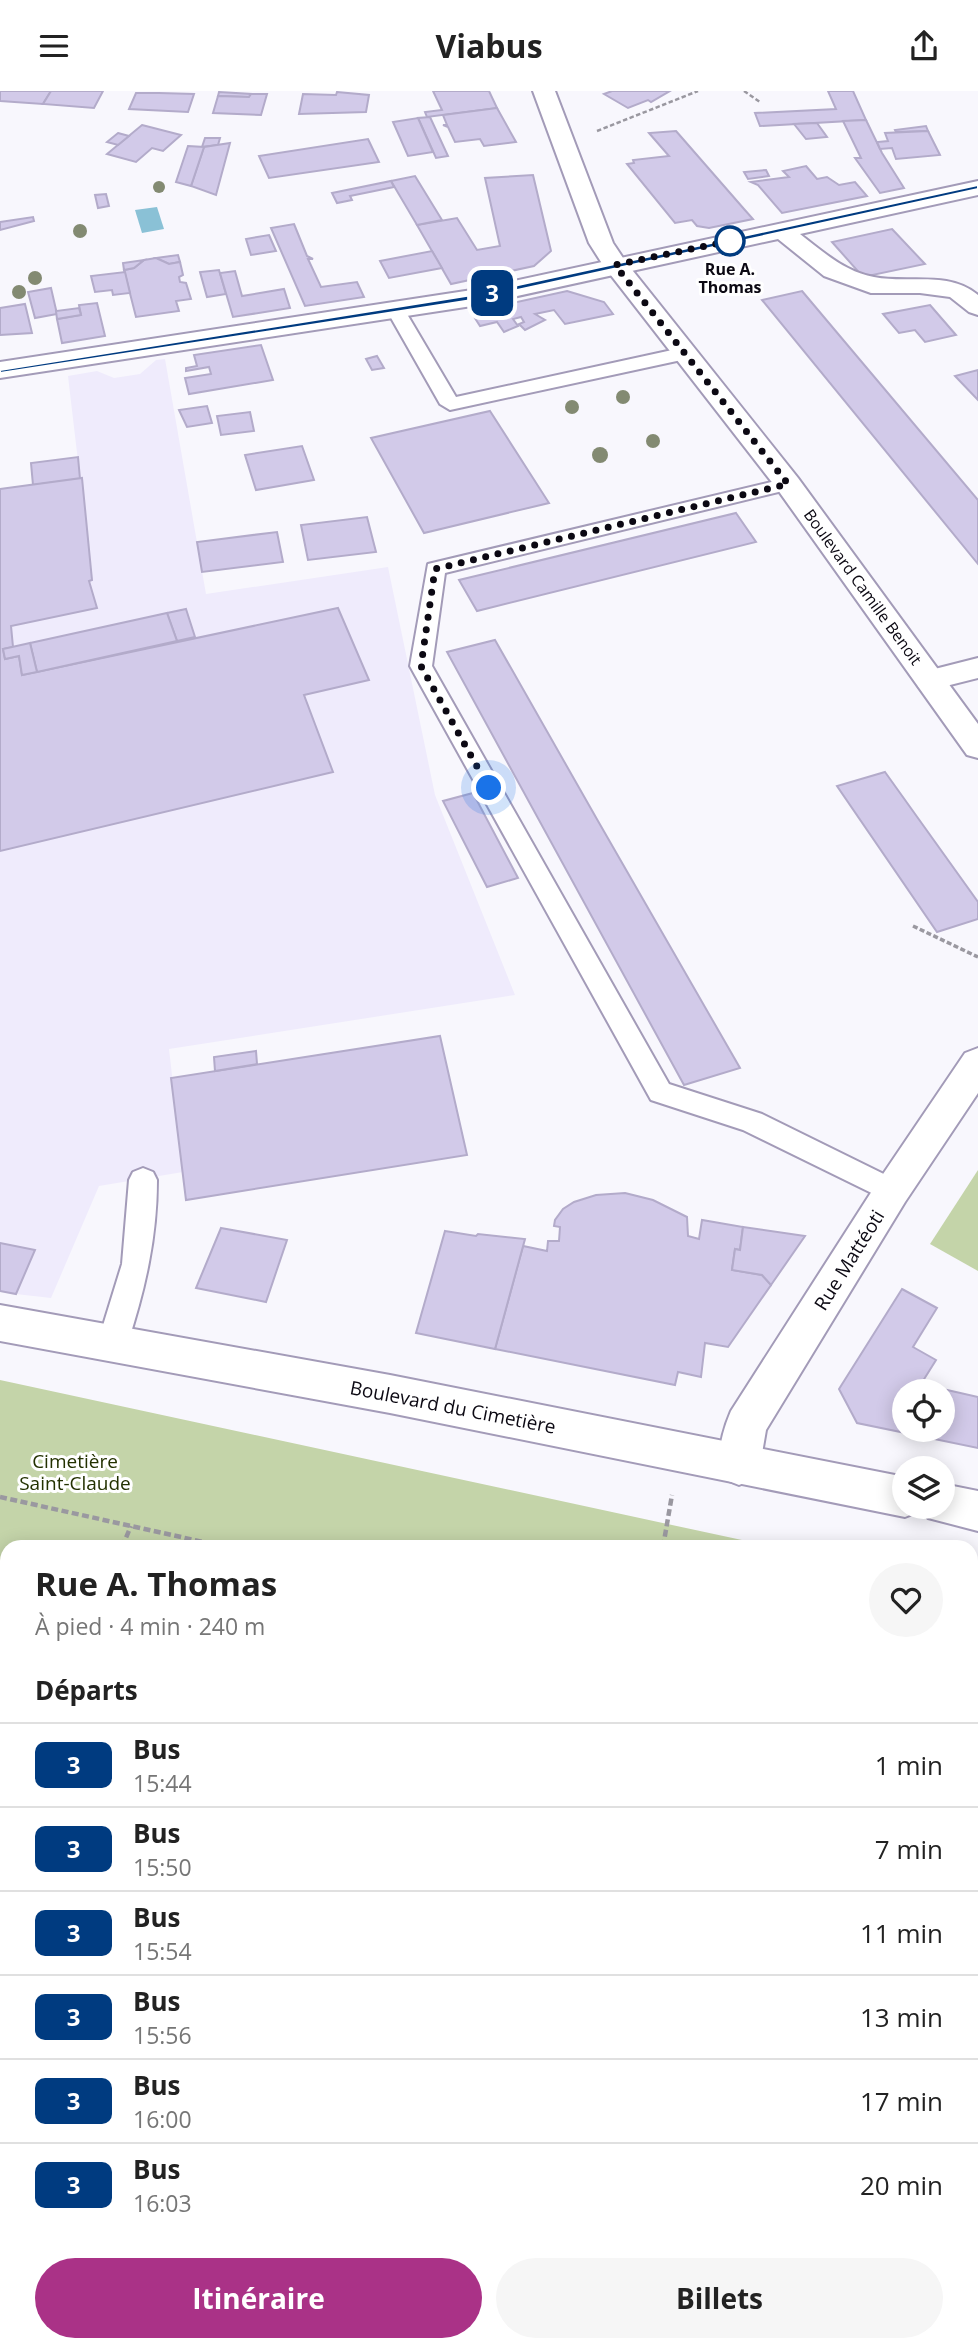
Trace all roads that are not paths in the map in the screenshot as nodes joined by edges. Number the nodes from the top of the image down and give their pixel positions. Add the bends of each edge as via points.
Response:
1 (544, 91) edge
2 (978, 188) edge
3 (790, 238) dead end
4 (615, 265) junction
5 (978, 307) edge
6 (396, 309) junction
7 (686, 353) junction
8 (0, 370) edge
9 (788, 484) junction
10 (978, 668) edge
11 (930, 680) junction
12 (978, 747) edge
13 (978, 1063) edge
14 (143, 1179) dead end
15 (892, 1191) junction
16 (0, 1323) edge
17 (112, 1345) junction
18 (738, 1465) junction
19 (892, 1495) edge
20 (955, 1506) edge
21 (978, 1511) edge

1 - 4 street, Boulevard Camille Benoit via 601,243
2 - 4 street
3 - 5 street via 832,271 871,285 958,291
4 - 6 street
4 - 7 street, Boulevard Camille Benoit
6 - 7 lane via 450,404
6 - 8 street
7 - 9 street, Boulevard Camille Benoit
9 - 11 street, Boulevard Camille Benoit
9 - 15 lane via 435,569 421,666 660,1092 676,1101 732,1114
10 - 11 street
11 - 12 street, Boulevard Camille Benoit
13 - 15 street, Rue Mattéoti
14 - 17 lane via 144,1224 134,1284
15 - 18 street, Rue Mattéoti via 746,1425
16 - 17 street, Boulevard du Cimetière
17 - 18 street, Boulevard du Cimetière via 390,1394
18 - 19 street, Boulevard du Cimetière
20 - 21 street

